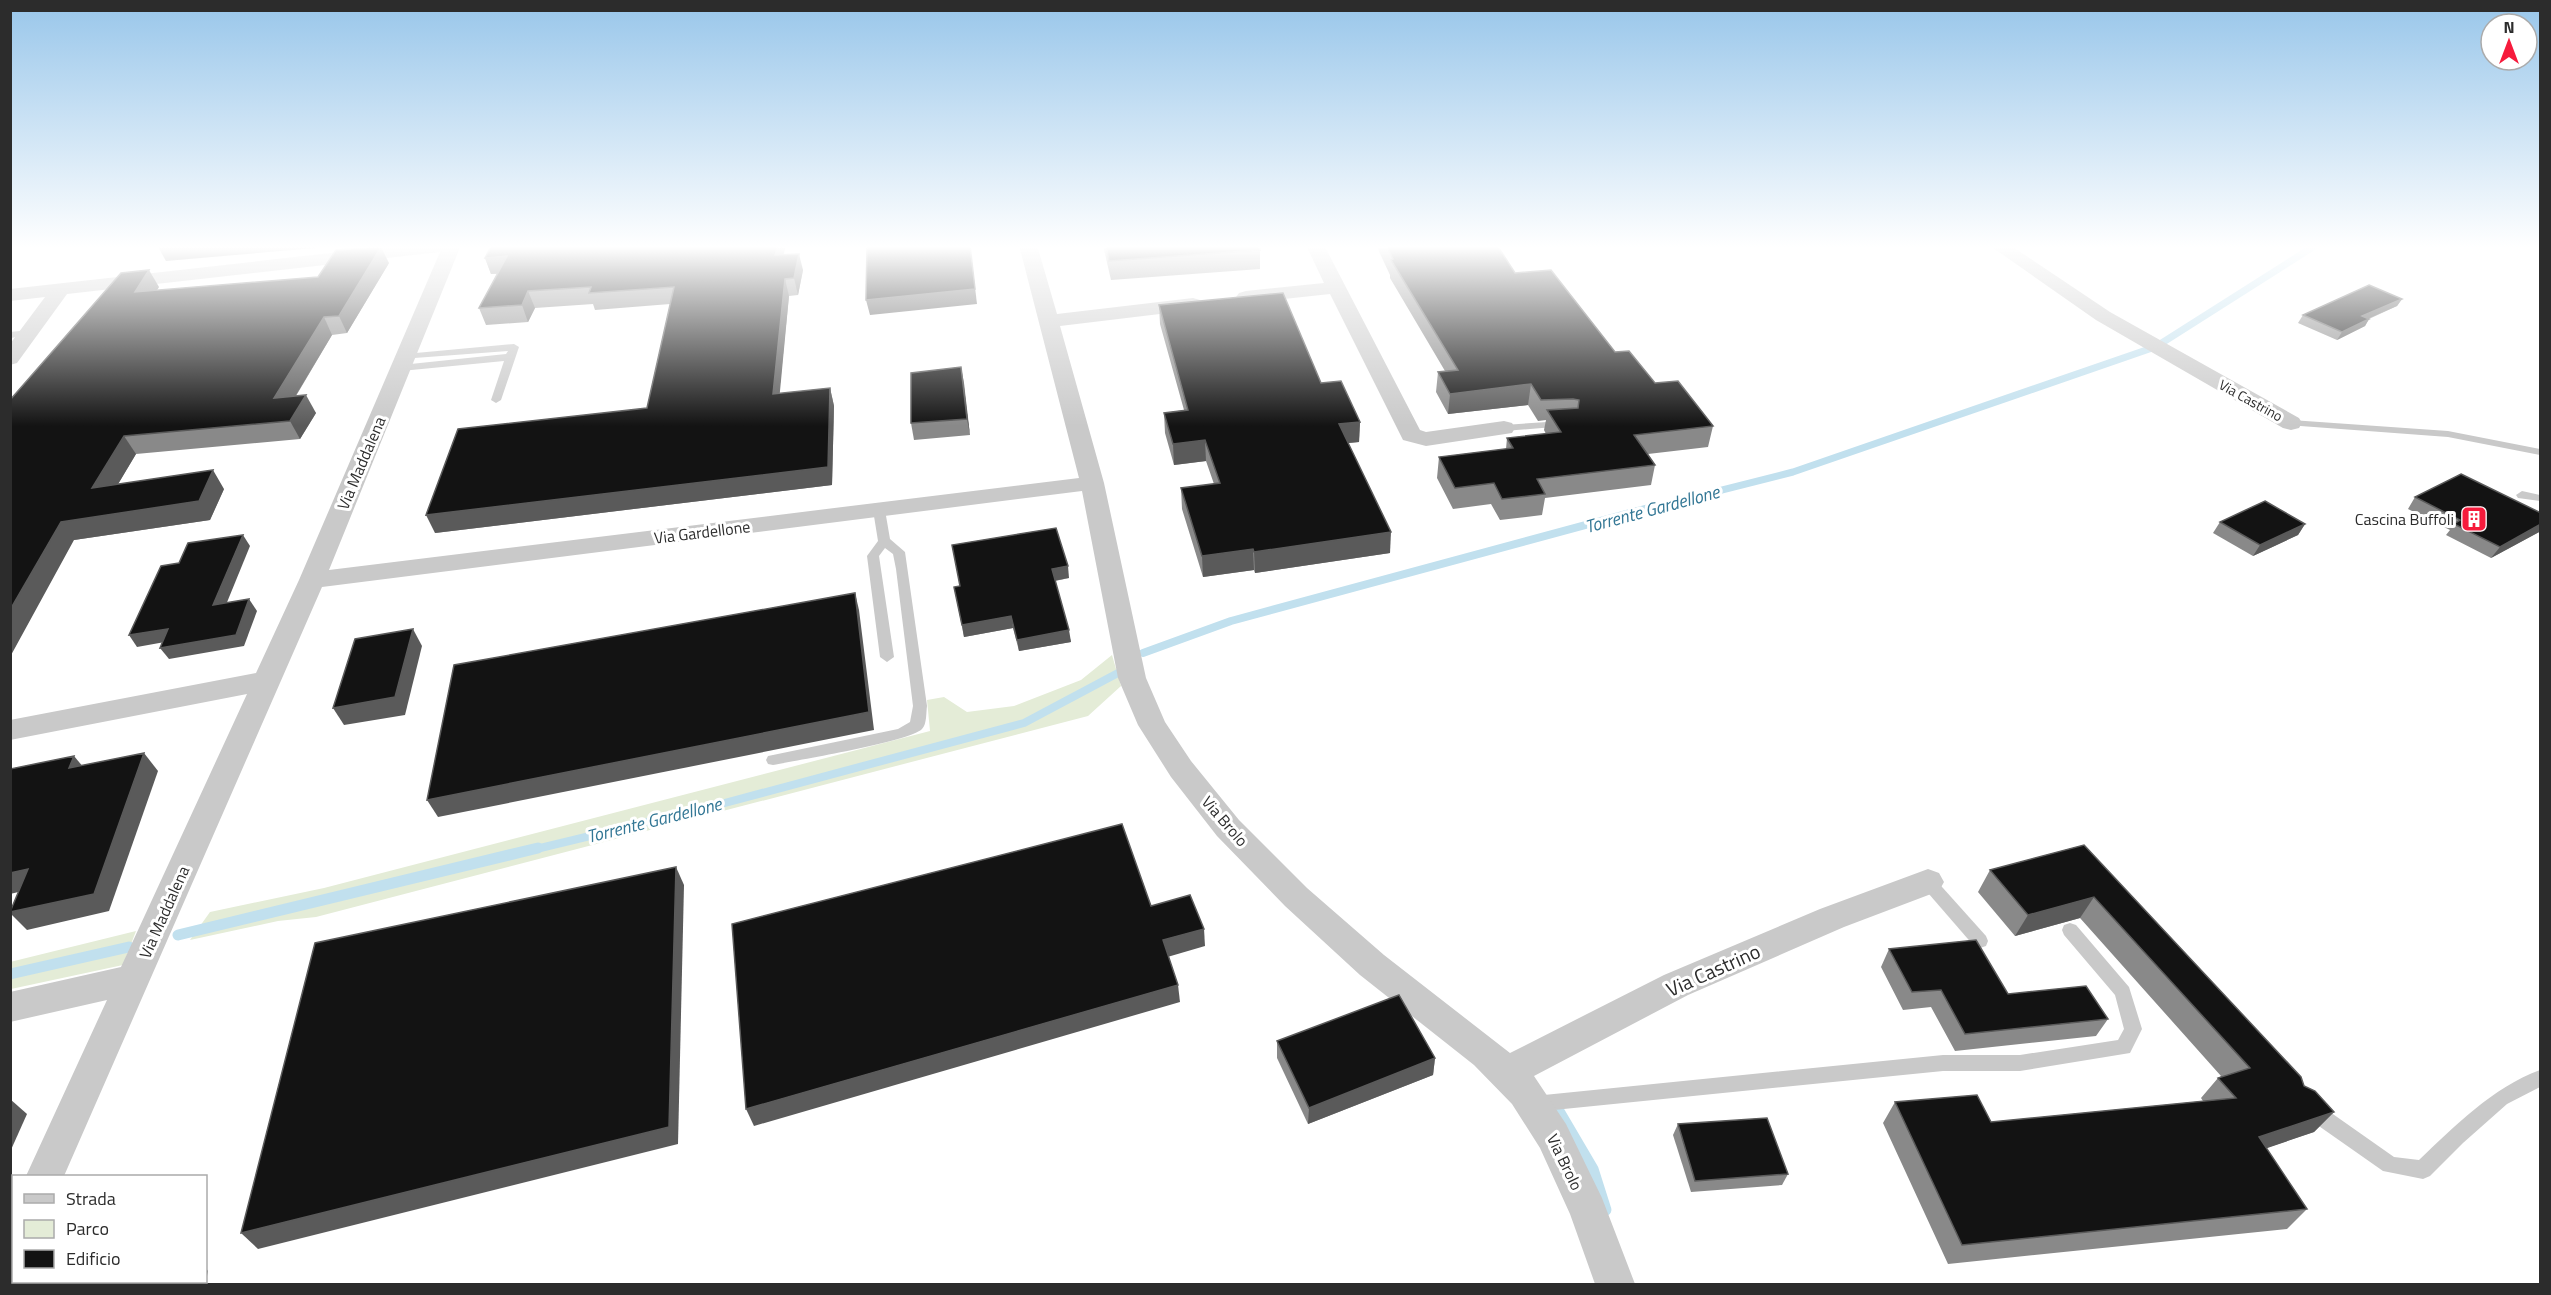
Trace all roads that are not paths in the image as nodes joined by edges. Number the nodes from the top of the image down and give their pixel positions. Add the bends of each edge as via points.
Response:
1 (46, 305) edge
2 (426, 305) edge
3 (1045, 305) edge
4 (1179, 305) edge
5 (1346, 305) edge
6 (2087, 305) edge
7 (1049, 321) junction
8 (20, 334) edge
9 (11, 357) edge
10 (403, 363) junction
11 (496, 400) dead end
12 (2291, 423) joint
13 (1570, 424) edge
14 (1504, 428) joint
15 (2541, 452) edge
16 (1092, 483) junction
17 (2522, 495) dead end
18 (2541, 498) edge
19 (879, 510) junction
20 (884, 541) junction
21 (312, 580) junction
22 (886, 657) dead end
23 (267, 681) junction
24 (10, 730) edge
25 (773, 760) dead end
26 (1928, 882) joint
27 (2070, 930) edge
28 (1980, 941) edge
29 (134, 979) junction
30 (10, 1007) edge
31 (1505, 1073) junction
32 (2541, 1078) edge
33 (2299, 1101) edge
34 (1532, 1104) junction
35 (45, 1175) edge
36 (1615, 1284) edge

1 - 8 street
2 - 10 street, Via Maddalena
3 - 7 street, Via Brolo
4 - 7 street
5 - 14 street via 1411,435 1426,439
6 - 12 street, Via Castrino
7 - 16 street, Via Brolo
8 - 9 street
10 - 11 lane via 511,357
10 - 21 street, Via Maddalena
12 - 15 lane, Via Castrino via 2448,434
13 - 14 lane
16 - 19 street, Via Gardellone
16 - 31 street, Via Brolo via 1132,678 1152,725 1181,770 1228,828 1296,897 1372,965 1487,1054
17 - 18 lane
19 - 20 lane
19 - 21 street, Via Gardellone
20 - 22 lane via 873,556
20 - 25 lane via 899,552 902,568 920,706 917,725 902,733
21 - 23 street, Via Maddalena
23 - 24 street
23 - 29 street, Via Maddalena
26 - 28 lane
26 - 31 street, Via Castrino via 1676,985
27 - 34 lane via 2123,992 2133,1029 2124,1047 2020,1062 1943,1062
29 - 30 street, Via Maddalena
29 - 35 street, Via Maddalena
31 - 34 street, Via Brolo
32 - 33 lane via 2501,1098 2423,1170 2390,1165
34 - 36 street, Via Brolo via 1553,1136 1588,1211

